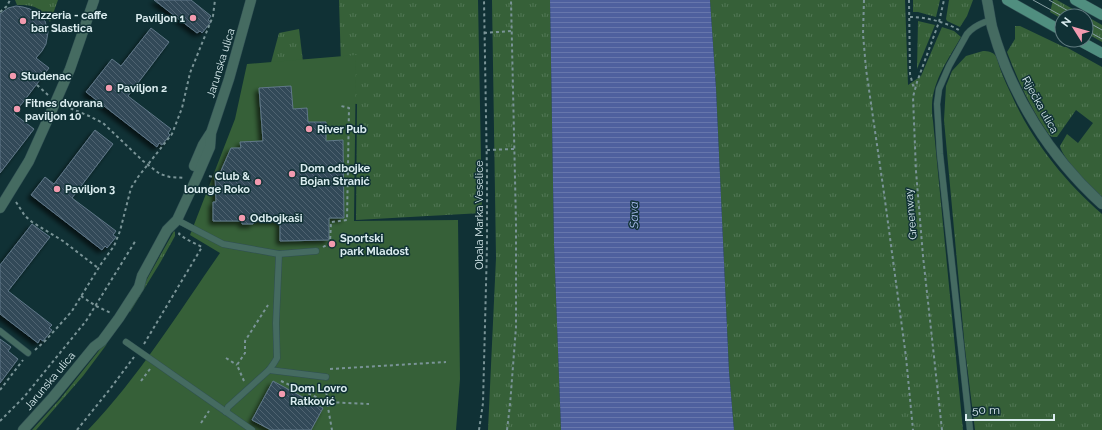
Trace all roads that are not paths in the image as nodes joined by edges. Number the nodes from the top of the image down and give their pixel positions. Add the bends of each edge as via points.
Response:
1 (94, 0) edge
2 (251, 0) edge
3 (987, 0) edge
4 (1007, 0) edge
5 (1075, 0) edge
6 (1102, 15) edge
7 (985, 22) dead end
8 (1054, 26) edge
9 (1093, 48) edge
10 (1102, 53) edge
11 (212, 132) junction
12 (1102, 204) edge
13 (0, 208) edge
14 (177, 220) junction
15 (167, 230) junction
16 (316, 251) road end
17 (279, 254) junction
18 (0, 331) edge
19 (126, 342) dead end
20 (28, 352) road end
21 (267, 372) junction
22 (326, 377) road end
23 (226, 412) junction
24 (23, 430) edge
25 (252, 430) edge
26 (970, 430) edge

1 - 13 street via 70,68 29,161
2 - 11 street, Jarunska ulica
3 - 12 street, Riječka ulica via 998,45 1031,119 1073,175
4 - 8 main road
5 - 6 main road
7 - 26 lane via 975,26 967,34 939,89 937,104 940,154
9 - 10 main road
11 - 14 street, Jarunska ulica via 210,147
11 - 15 street, Jarunska ulica via 203,144
14 - 15 street, Jarunska ulica
14 - 17 lane via 223,244
15 - 24 street, Jarunska ulica via 142,276 97,338 94,347
16 - 17 lane
17 - 21 lane via 276,358
18 - 20 lane
19 - 23 lane
21 - 22 lane
21 - 23 lane via 228,407
23 - 25 lane

